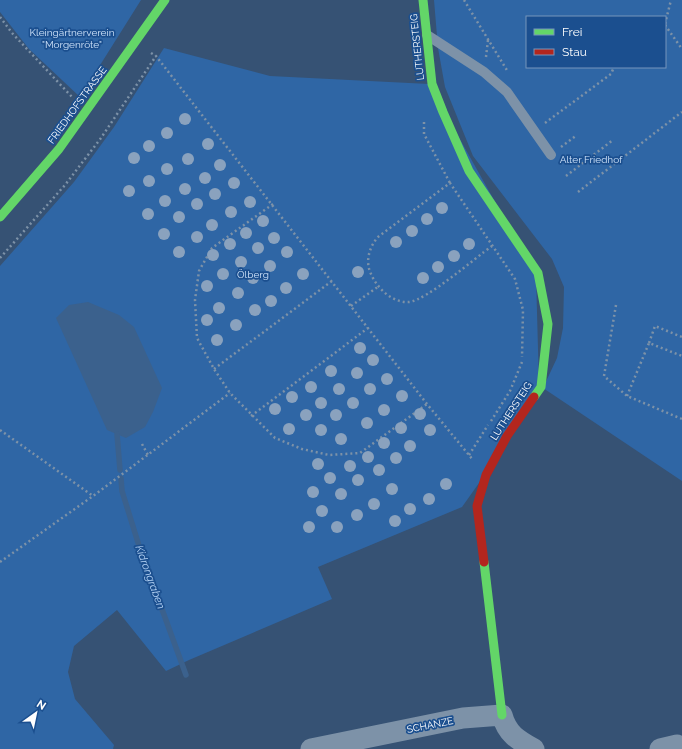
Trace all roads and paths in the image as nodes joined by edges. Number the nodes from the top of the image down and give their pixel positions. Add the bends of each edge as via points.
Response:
1 (165, 0) edge
2 (423, 0) edge
3 (464, 0) edge
4 (671, 0) edge
5 (0, 17) edge
6 (666, 20) edge
7 (666, 25) edge
8 (427, 35) junction
9 (137, 41) junction
10 (682, 49) edge
11 (156, 56) junction
12 (614, 68) edge
13 (512, 78) dead end
14 (88, 110) junction
15 (682, 112) edge
16 (534, 132) junction
17 (577, 135) dead end
18 (613, 140) dead end
19 (551, 155) joint
20 (566, 176) dead end
21 (578, 192) dead end
22 (273, 204) junction
23 (0, 217) edge
24 (492, 246) junction
25 (0, 258) edge
26 (332, 281) junction
27 (378, 286) junction
28 (616, 304) dead end
29 (351, 306) junction
30 (368, 328) junction
31 (682, 337) edge
32 (649, 343) junction
33 (682, 356) edge
34 (214, 369) junction
35 (230, 393) junction
36 (627, 396) junction
37 (427, 404) junction
38 (251, 416) junction
39 (682, 419) edge
40 (0, 430) edge
41 (142, 444) dead end
42 (148, 455) junction
43 (469, 455) junction
44 (486, 475) junction
45 (93, 496) junction
46 (0, 562) edge
47 (502, 715) junction
48 (311, 749) edge
49 (534, 749) edge

1 - 9 street, FRIEDHOFSTRASSE
2 - 8 street, LUTHERSTEIG
3 - 13 path
4 - 6 path
5 - 14 path via 46,71 71,97
7 - 10 path
8 - 16 lane via 484,72 507,92
8 - 44 street, LUTHERSTEIG via 432,84 443,112 469,171 538,274 548,324 541,387 506,436
9 - 11 path
9 - 14 street, FRIEDHOFSTRASSE
11 - 22 path
11 - 25 path via 101,138 65,185
12 - 16 path via 611,74
14 - 23 street, FRIEDHOFSTRASSE via 59,149
15 - 21 path
16 - 19 lane
17 - 19 path
18 - 20 path
22 - 26 path
22 - 34 path via 212,248 199,271 195,300 197,338
24 - 27 path via 416,300 398,300
24 - 27 path via 450,183 373,242 369,268
24 - 43 path via 515,279 523,310 522,361 510,391
26 - 29 path
26 - 34 path
27 - 29 path
28 - 36 path via 604,376
29 - 30 path
30 - 37 path
30 - 38 path
31 - 32 path via 655,326
32 - 33 path
32 - 36 path
34 - 35 path
35 - 38 path
35 - 42 path
36 - 39 path
37 - 38 path via 360,453 329,455 302,449 275,438
37 - 43 path
40 - 45 path
41 - 42 path
42 - 45 path
43 - 44 path
44 - 47 street, LUTHERSTEIG via 477,506
45 - 46 path
47 - 48 street, SCHANZE via 463,718
47 - 49 street via 505,726 512,735

